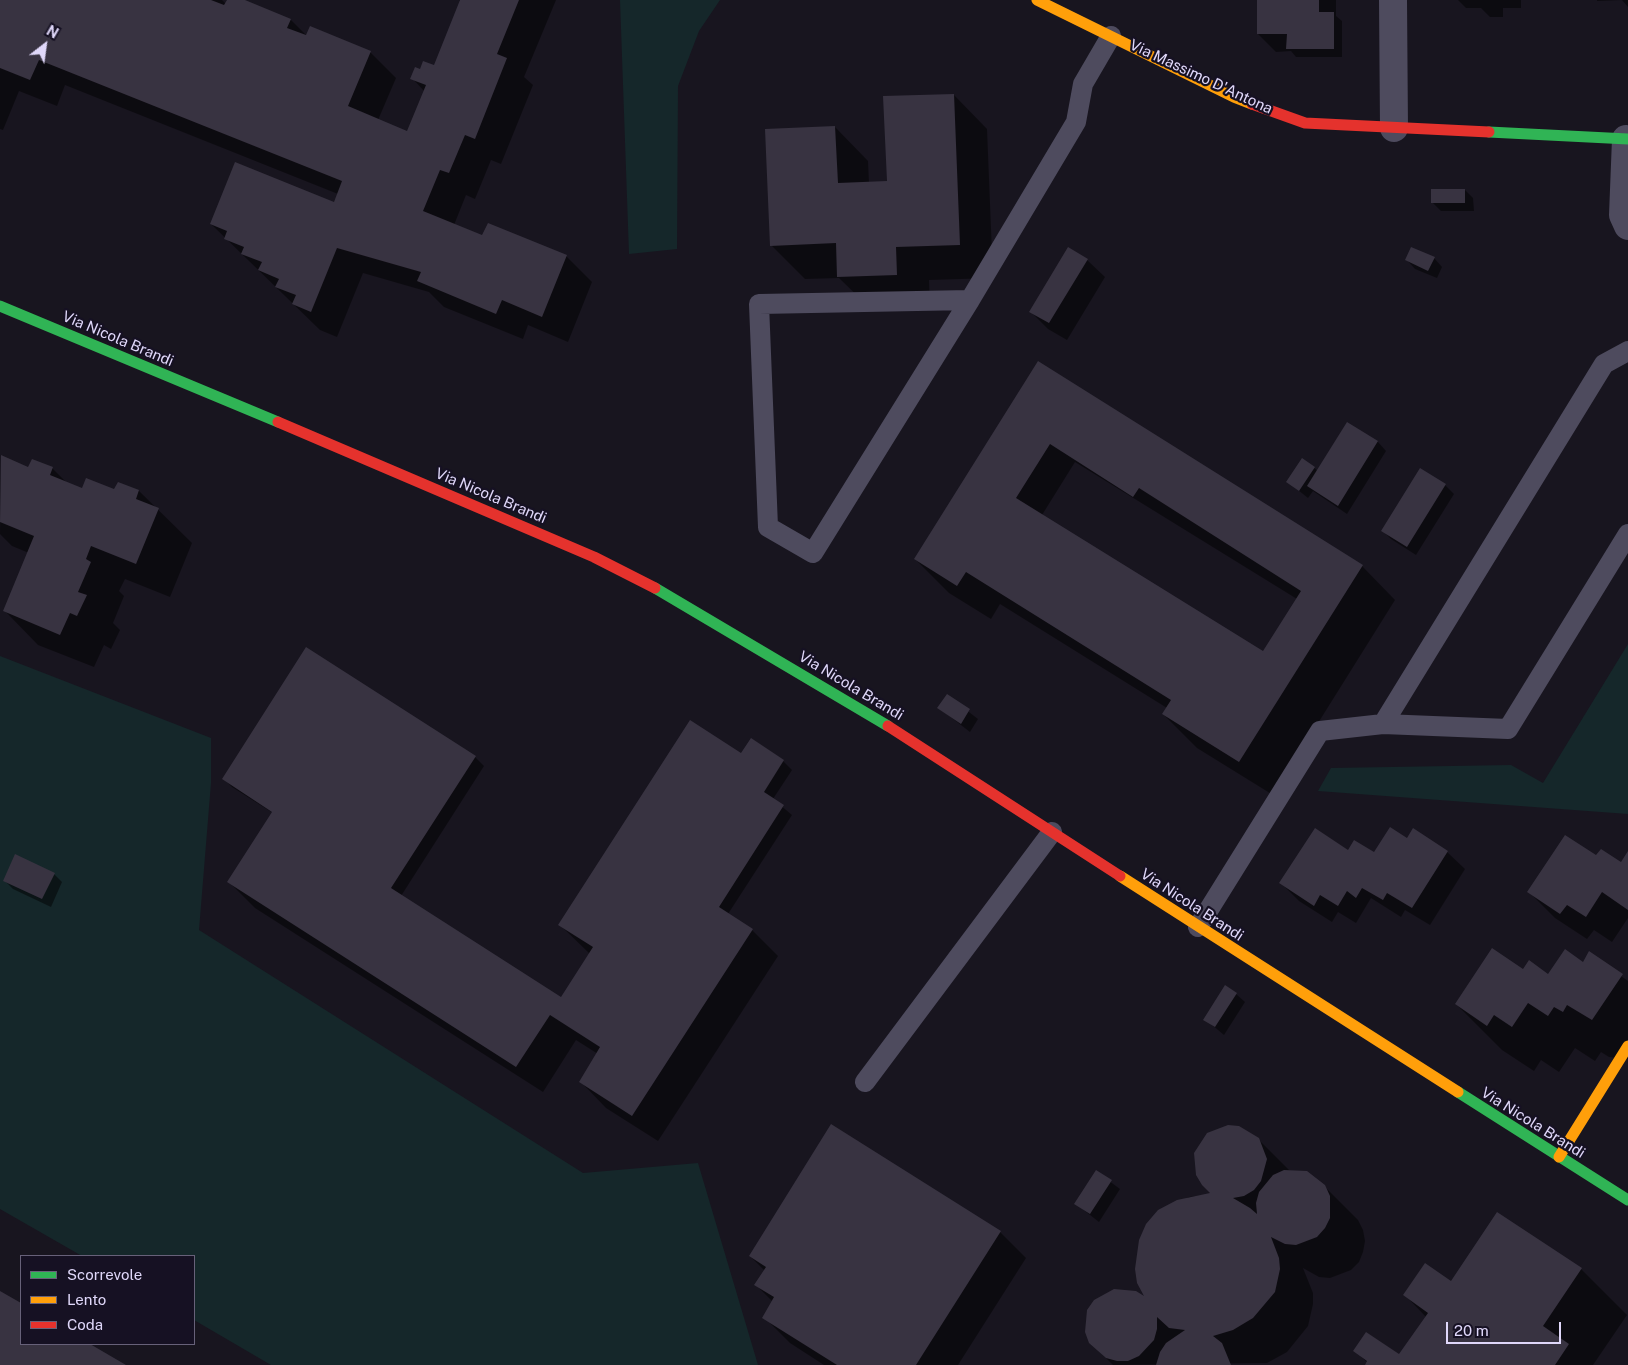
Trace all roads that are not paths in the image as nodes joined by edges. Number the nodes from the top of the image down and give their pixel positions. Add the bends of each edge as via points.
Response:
1 (1037, 0) edge
2 (1393, 0) edge
3 (1071, 8) edge
4 (1111, 36) junction
5 (1394, 128) junction
6 (1627, 139) edge
7 (1628, 226) edge
8 (970, 300) junction
9 (0, 306) edge
10 (1628, 351) edge
11 (1628, 534) edge
12 (1383, 724) junction
13 (1052, 832) junction
14 (1198, 927) junction
15 (1628, 1046) edge
16 (865, 1082) dead end
17 (1559, 1157) junction
18 (1628, 1200) edge

1 - 3 street, Via Massimo D'Antona
2 - 5 street
3 - 4 street, Via Massimo D'Antona
4 - 5 street, Via Massimo D'Antona via 1234,96 1305,123
4 - 8 lane via 1083,84 1076,122
5 - 6 street, Via Massimo D'Antona
6 - 7 street via 1623,215
8 - 8 lane via 759,304 768,527 813,554
9 - 13 street, Via Nicola Brandi via 594,557 678,600 927,749
10 - 12 lane via 1604,364
11 - 12 lane via 1508,730
12 - 14 lane via 1320,731
13 - 14 street, Via Nicola Brandi
13 - 16 lane
14 - 17 street, Via Nicola Brandi
15 - 17 street
17 - 18 street, Via Nicola Brandi

